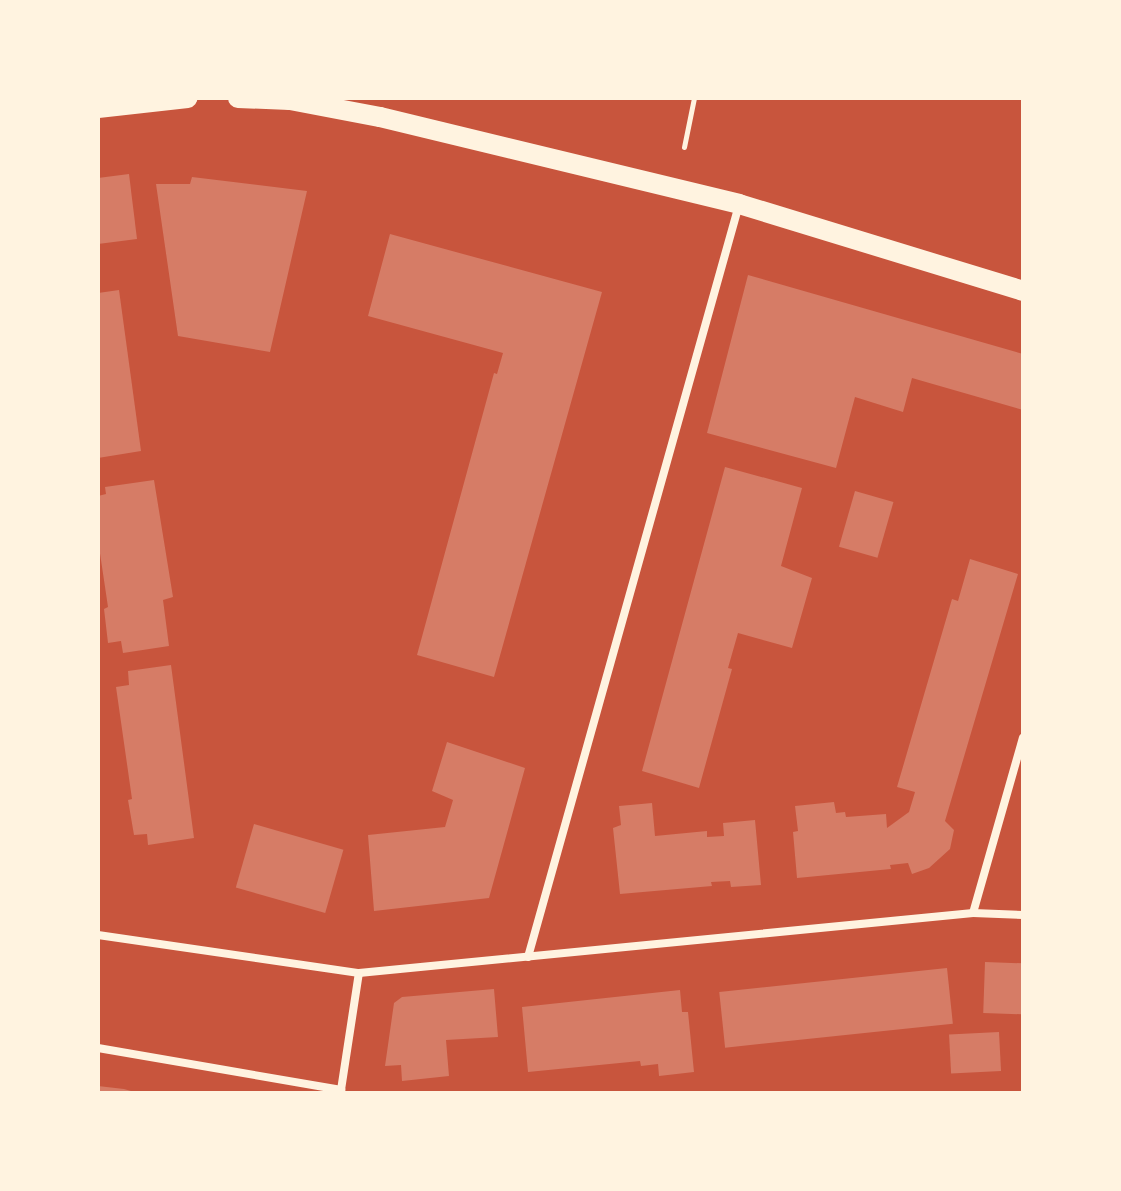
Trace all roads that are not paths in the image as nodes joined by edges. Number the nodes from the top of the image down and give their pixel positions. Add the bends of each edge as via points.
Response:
1 (187, 98) edge
2 (238, 98) edge
3 (105, 104) edge
4 (739, 204) junction
5 (1023, 291) edge
6 (1023, 738) edge
7 (973, 913) junction
8 (1023, 915) edge
9 (98, 935) edge
10 (528, 957) junction
11 (359, 973) junction
12 (98, 1048) edge
13 (342, 1091) edge

1 - 3 main road
2 - 4 main road via 290,100 380,117
4 - 5 main road
4 - 10 street
6 - 7 street
7 - 8 street
7 - 10 street
9 - 11 street
10 - 11 street
11 - 13 street
12 - 13 street

